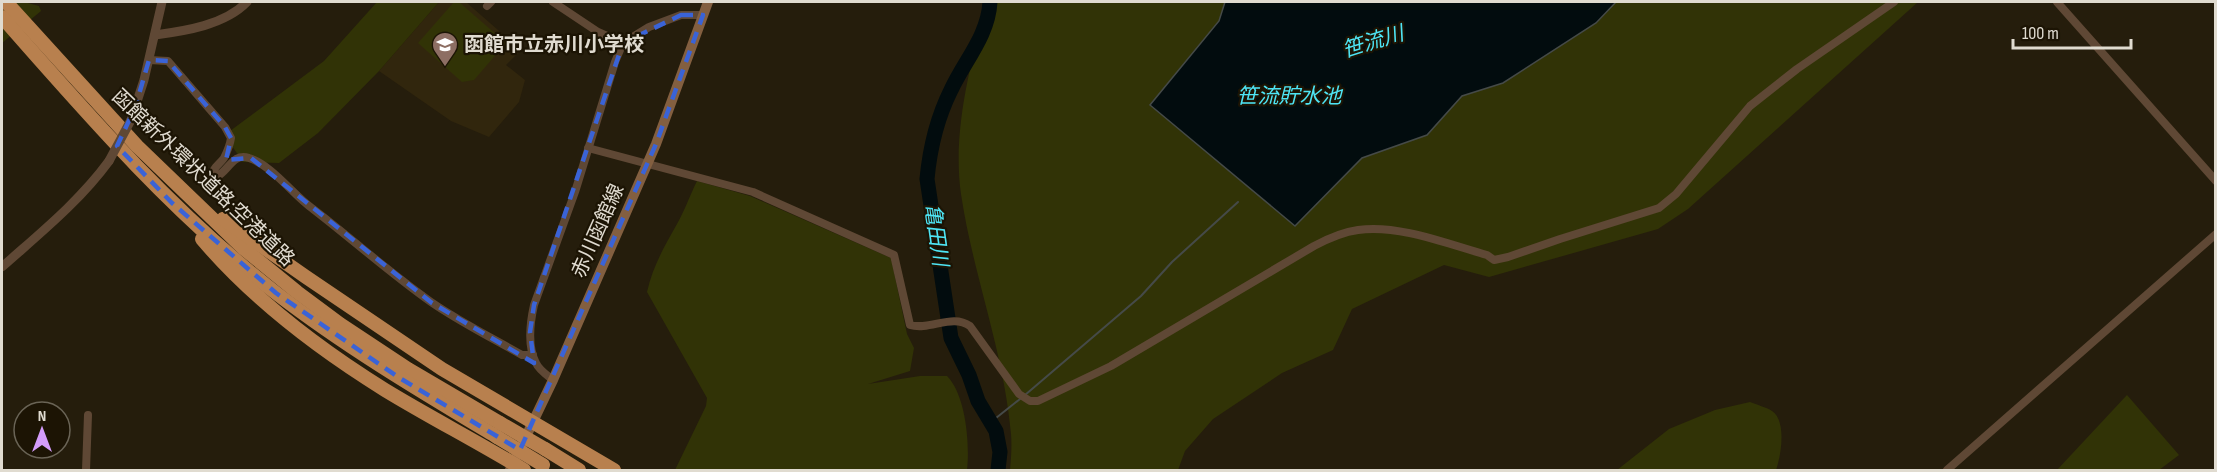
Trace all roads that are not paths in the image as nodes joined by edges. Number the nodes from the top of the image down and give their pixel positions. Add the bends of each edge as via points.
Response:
1 (6, 2) edge
2 (162, 2) edge
3 (247, 2) edge
4 (553, 2) edge
5 (708, 2) edge
6 (1894, 2) edge
7 (2057, 2) edge
8 (703, 15) junction
9 (2, 17) edge
10 (154, 35) junction
11 (623, 43) junction
12 (148, 60) junction
13 (588, 148) junction
14 (647, 164) junction
15 (2216, 181) edge
16 (185, 191) junction
17 (172, 203) junction
18 (2216, 234) edge
19 (2, 267) edge
20 (533, 355) junction
21 (553, 380) junction
22 (88, 415) dead end
23 (533, 422) junction
24 (516, 468) edge
25 (548, 468) edge
26 (86, 471) edge
27 (579, 471) edge
28 (614, 471) edge
29 (1947, 471) edge

1 - 16 highway, 函館新外環状道路;空港道路 via 137,146
2 - 10 street
3 - 10 street via 221,19
4 - 11 street via 598,32
5 - 8 main road, 赤川函館線
6 - 14 street via 1750,106 1676,194 1659,208 1494,260 1395,231 1345,232 1314,246 1111,366 1038,401 1023,397 966,323 910,325 894,255 753,192
7 - 15 street
8 - 11 street via 681,15 649,27
8 - 14 main road, 赤川函館線
9 - 17 highway, 函館新外環状道路;空港道路
10 - 12 street
11 - 13 street
12 - 19 street, bridge via 131,120 109,161 90,186
12 - 20 street via 168,61 231,138 212,175 220,175 238,158 251,158 432,303 522,355
13 - 14 street
13 - 20 street via 534,305 530,332
14 - 21 main road, 赤川函館線
16 - 23 highway via 368,320
16 - 27 highway, 函館新外環状道路;空港道路, bridge via 243,248 306,299 408,369
17 - 24 highway via 215,254 295,326 384,389
17 - 25 highway, 函館新外環状道路;空港道路, bridge via 276,293 328,331
18 - 29 street
20 - 21 street via 536,364
21 - 23 main road, 赤川函館線
22 - 26 street
23 - 24 main road, 赤川函館線
23 - 28 highway

